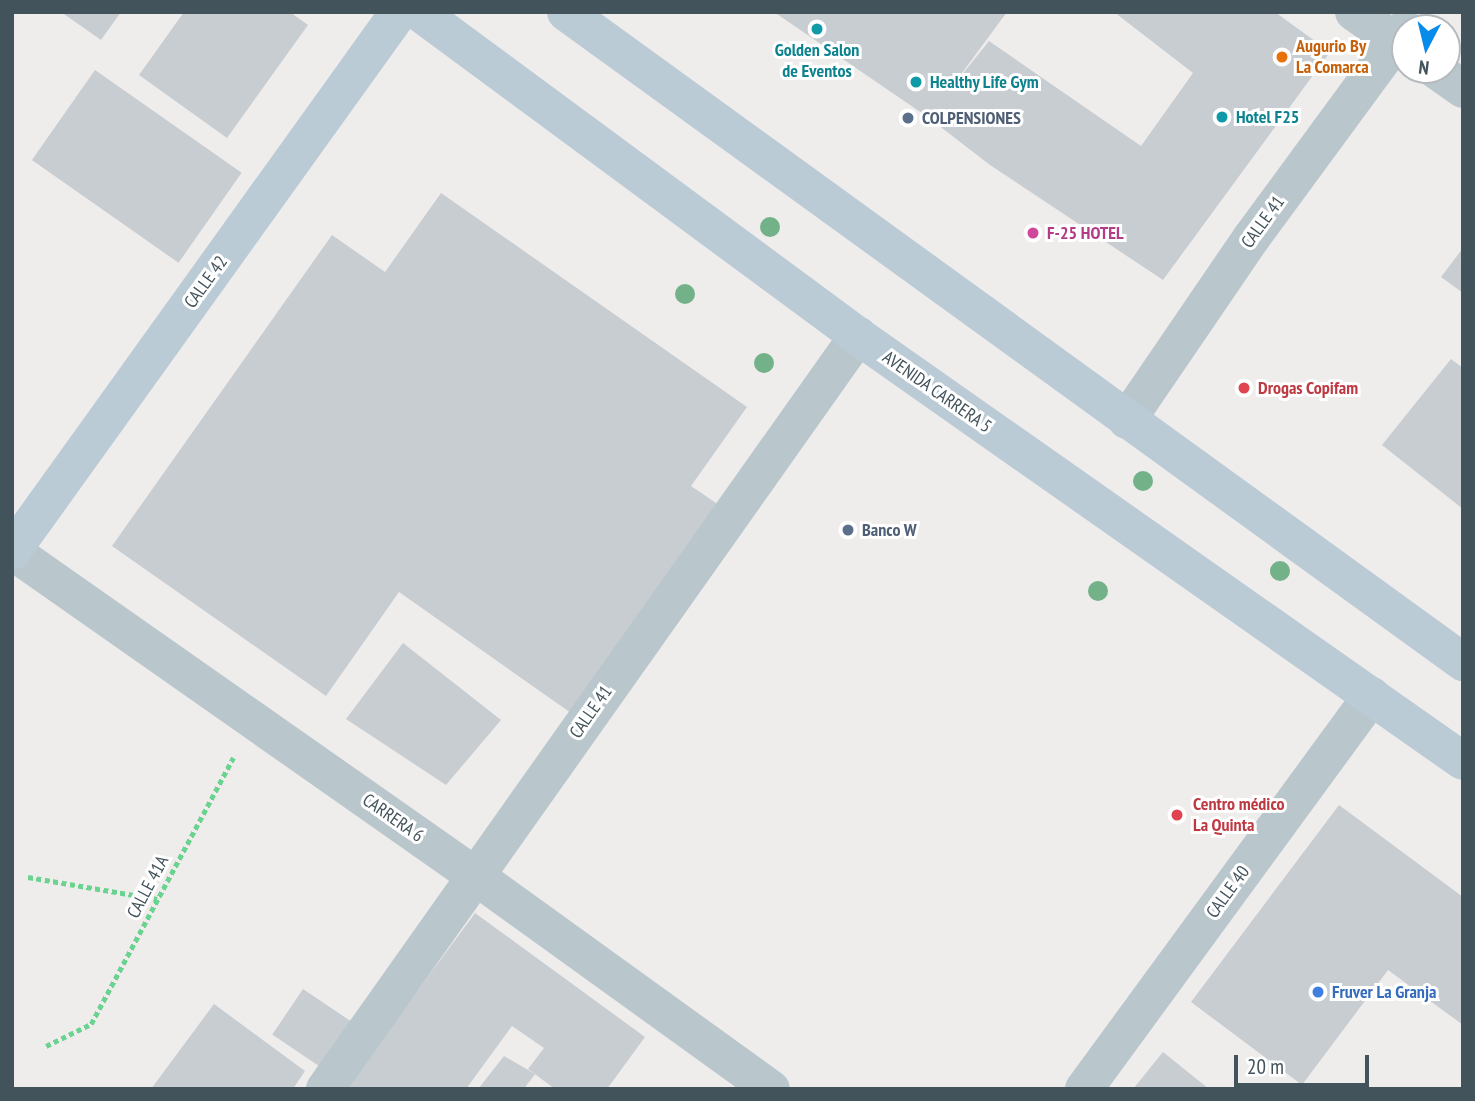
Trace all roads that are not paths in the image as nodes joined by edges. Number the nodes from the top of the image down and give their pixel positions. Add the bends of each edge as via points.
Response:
1 (399, 12) edge
2 (419, 12) edge
3 (566, 12) edge
4 (1354, 12) edge
5 (1391, 26) edge
6 (1391, 52) edge
7 (858, 336) junction
8 (1127, 420) junction
9 (12, 551) edge
10 (1463, 662) edge
11 (1372, 696) junction
12 (1463, 761) edge
13 (474, 875) junction
14 (325, 1089) edge
15 (771, 1089) edge
16 (1084, 1089) edge

1 - 9 main road, CALLE 42
2 - 7 main road, AVENIDA CARRERA 5
3 - 8 main road
4 - 5 street
6 - 8 street, CALLE 41 via 1252,237
7 - 11 main road, AVENIDA CARRERA 5
7 - 13 street, CALLE 41
8 - 10 main road
9 - 13 street, CARRERA 6
11 - 12 main road, AVENIDA CARRERA 5
11 - 16 street, CALLE 40
13 - 14 street, CALLE 41
13 - 15 street, CARRERA 6

